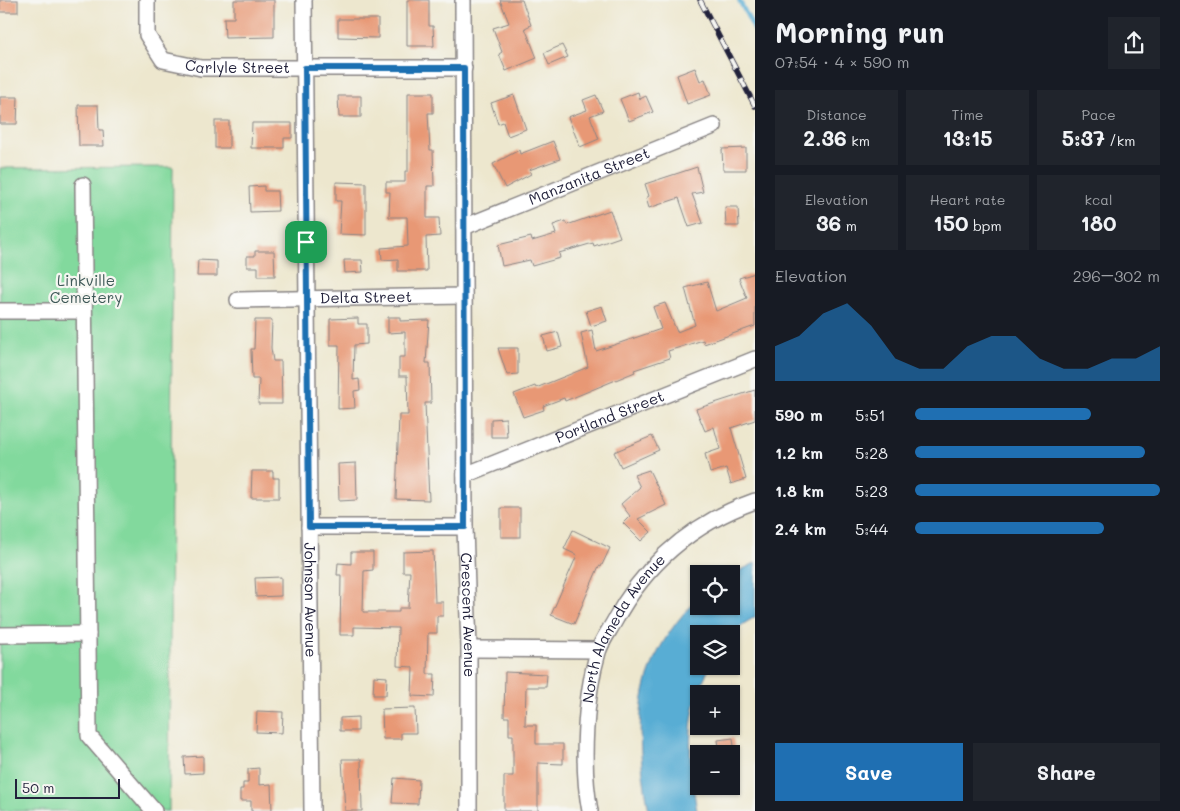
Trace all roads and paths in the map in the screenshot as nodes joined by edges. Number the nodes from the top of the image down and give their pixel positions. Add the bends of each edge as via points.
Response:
1 (147, 0) edge
2 (304, 0) edge
3 (464, 0) edge
4 (305, 68) junction
5 (464, 68) junction
6 (714, 126) dead end
7 (82, 185) dead end
8 (464, 227) junction
9 (464, 296) junction
10 (238, 300) dead end
11 (306, 300) junction
12 (0, 311) edge
13 (84, 311) junction
14 (755, 359) edge
15 (465, 475) junction
16 (755, 501) edge
17 (309, 527) junction
18 (465, 527) junction
19 (88, 634) junction
20 (0, 635) edge
21 (470, 649) junction
22 (598, 650) junction
23 (154, 811) edge
24 (312, 811) edge
25 (469, 811) edge
26 (590, 811) edge

1 - 4 street, Carlyle Street via 147,35 163,60 201,68
2 - 4 street, Johnson Avenue
3 - 5 street, Crescent Avenue
4 - 5 street, Carlyle Street
4 - 11 street, Johnson Avenue
5 - 8 street, Crescent Avenue
6 - 8 street, Manzanita Street
7 - 13 street
8 - 9 street, Crescent Avenue
9 - 11 street, Delta Street
9 - 15 street, Crescent Avenue
10 - 11 street, Delta Street
11 - 17 street, Johnson Avenue
12 - 13 street
13 - 19 street
14 - 15 street, Portland Street
15 - 18 street, Crescent Avenue
16 - 22 street, North Alameda Avenue via 725,512 687,534 652,567 624,603
17 - 18 street
17 - 24 street, Johnson Avenue
18 - 21 street, Crescent Avenue
19 - 20 street
19 - 23 street via 89,736
21 - 22 street
21 - 25 street, Crescent Avenue
22 - 26 street, North Alameda Avenue via 588,700 586,751

